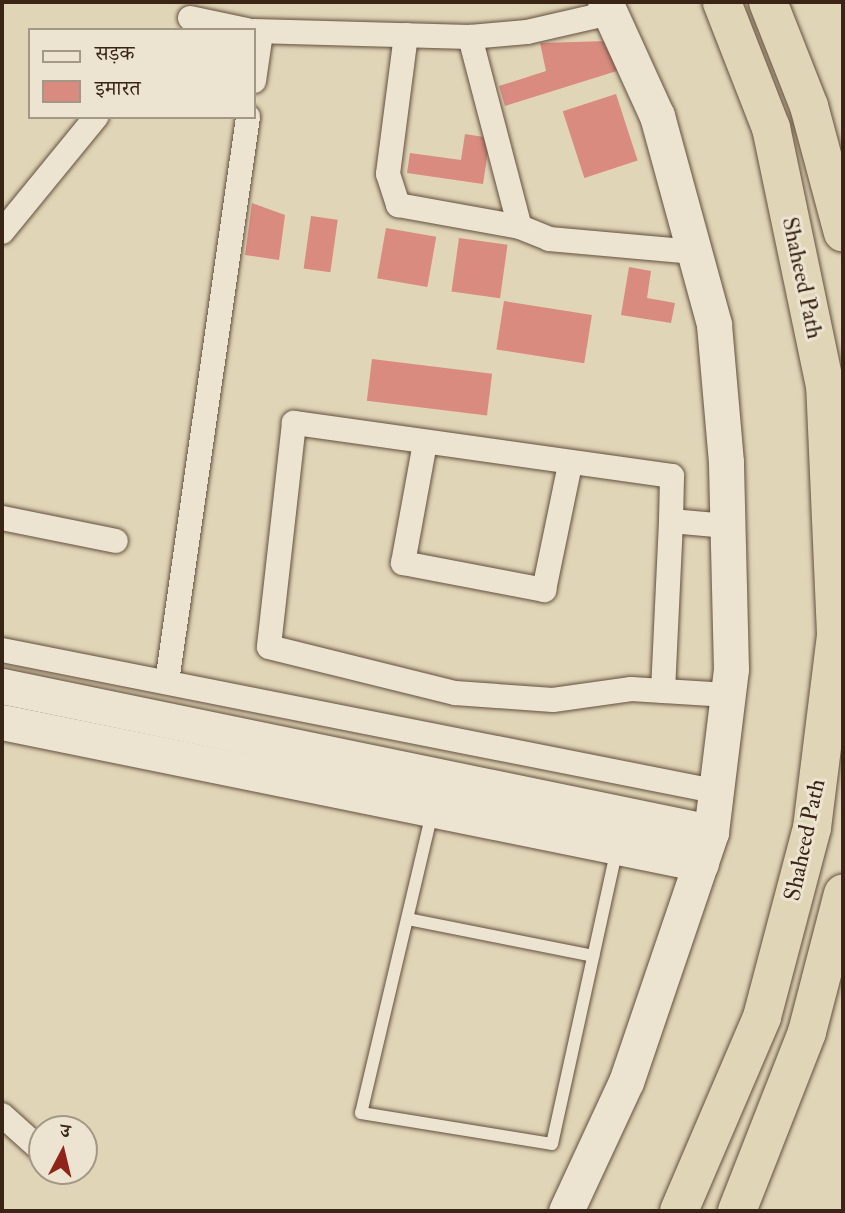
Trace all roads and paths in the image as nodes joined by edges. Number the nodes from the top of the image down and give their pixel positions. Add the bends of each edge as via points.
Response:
1 (722, 2) edge
2 (768, 2) edge
3 (607, 7) edge
4 (191, 17) edge
5 (240, 28) edge
6 (256, 31) edge
7 (406, 35) junction
8 (470, 37) junction
9 (94, 119) edge
10 (248, 119) edge
11 (520, 227) junction
12 (2, 232) edge
13 (843, 233) edge
14 (694, 252) junction
15 (425, 443) junction
16 (570, 465) junction
17 (2, 518) edge
18 (671, 521) junction
19 (727, 526) junction
20 (116, 541) dead end
21 (2, 650) edge
22 (167, 681) junction
23 (2, 686) edge
24 (663, 691) junction
25 (728, 695) junction
26 (2, 722) edge
27 (719, 792) junction
28 (433, 813) junction
29 (617, 848) junction
30 (706, 848) junction
31 (843, 894) edge
32 (408, 919) junction
33 (593, 956) junction
34 (2, 1115) edge
35 (28, 1138) edge
36 (566, 1211) edge
37 (679, 1211) edge
38 (737, 1211) edge

1 - 37 highway, Shaheed Path via 771,128 825,386 836,634 812,828 762,1017
2 - 13 highway via 809,106
3 - 8 street via 527,32
3 - 14 street via 657,116
4 - 5 street
6 - 7 street
7 - 8 street
7 - 11 street via 388,174 393,198 426,214
8 - 11 street
9 - 12 street
10 - 22 street
11 - 14 street via 549,239
14 - 19 street via 714,324
15 - 16 street
15 - 16 street via 403,563 544,590
15 - 24 street via 294,423 269,647 455,693 553,700
16 - 18 street via 672,476
17 - 20 street
18 - 19 street
18 - 24 street
19 - 25 street
21 - 22 street
22 - 27 street
23 - 30 street
24 - 25 street
25 - 27 street
26 - 28 street
27 - 30 street
28 - 29 street
28 - 32 lane
29 - 30 street
29 - 33 lane
30 - 36 street via 626,1082
31 - 38 highway, Shaheed Path via 807,1032
32 - 33 lane
32 - 33 lane via 361,1113 552,1144
34 - 35 street

